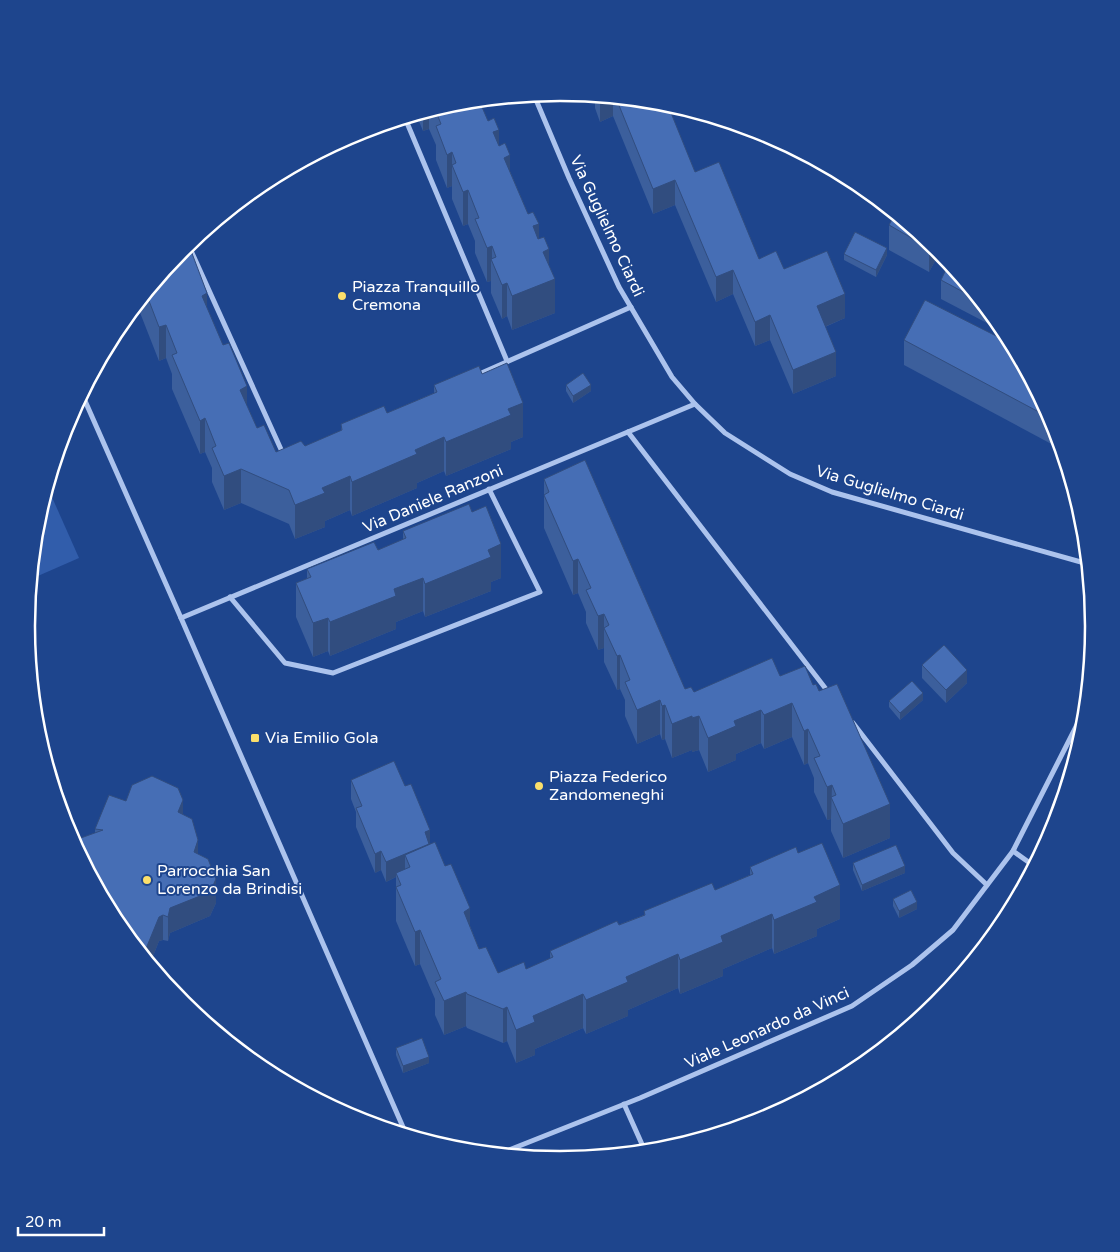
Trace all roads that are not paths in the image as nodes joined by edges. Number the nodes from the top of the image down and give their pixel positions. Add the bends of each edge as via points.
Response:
1 (537, 102) edge
2 (408, 124) edge
3 (192, 252) edge
4 (631, 307) junction
5 (508, 361) junction
6 (472, 377) edge
7 (85, 402) edge
8 (695, 404) junction
9 (628, 432) junction
10 (294, 455) edge
11 (489, 489) junction
12 (1081, 562) edge
13 (230, 598) junction
14 (182, 618) junction
15 (833, 697) edge
16 (851, 721) edge
17 (1075, 729) edge
18 (1013, 851) junction
19 (1029, 862) edge
20 (987, 885) junction
21 (624, 1104) junction
22 (403, 1127) edge
23 (642, 1145) edge
24 (512, 1149) edge

1 - 4 street, Via Guglielmo Ciardi via 611,270
2 - 5 street
3 - 10 street via 286,459
4 - 5 street
4 - 8 street, Via Guglielmo Ciardi via 672,377
5 - 6 street
7 - 14 street
8 - 9 street, Via Daniele Ranzoni
8 - 12 street, Via Guglielmo Ciardi via 725,433 790,474 832,492
9 - 11 street, Via Daniele Ranzoni
9 - 15 street
11 - 13 street, Via Daniele Ranzoni
11 - 13 street via 540,592 333,673 285,663
13 - 14 street, Via Daniele Ranzoni
14 - 22 street
16 - 20 street via 953,853
17 - 18 street, Viale Leonardo da Vinci
18 - 19 street
18 - 20 street, Viale Leonardo da Vinci
20 - 21 street, Viale Leonardo da Vinci via 953,930 912,965 852,1006
21 - 23 street
21 - 24 street, Viale Leonardo da Vinci

